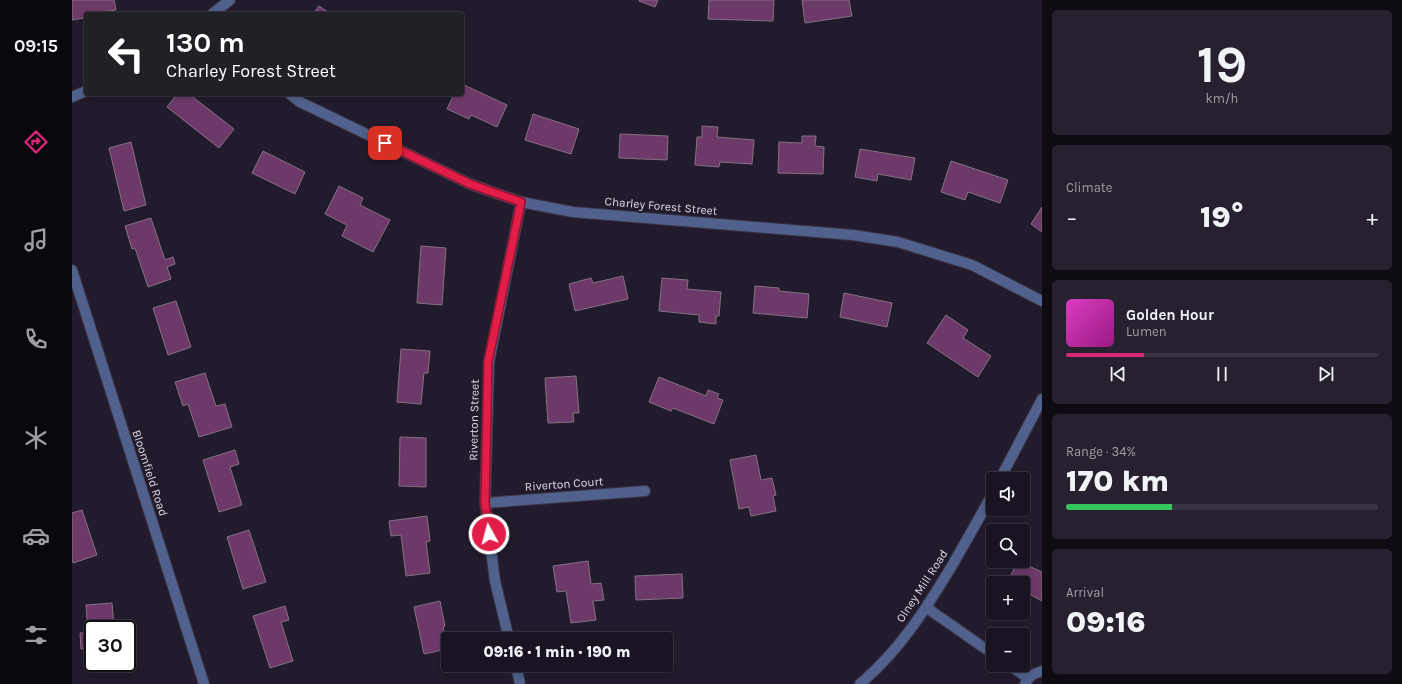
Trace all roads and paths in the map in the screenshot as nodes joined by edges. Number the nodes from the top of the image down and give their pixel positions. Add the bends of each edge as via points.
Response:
1 (230, 0) edge
2 (215, 12) edge
3 (84, 92) edge
4 (292, 96) edge
5 (72, 97) edge
6 (521, 202) junction
7 (72, 270) edge
8 (1042, 301) edge
9 (1042, 398) edge
10 (1004, 472) edge
11 (645, 491) dead end
12 (485, 503) junction
13 (986, 506) edge
14 (927, 608) junction
15 (507, 632) edge
16 (986, 649) edge
17 (1042, 671) edge
18 (517, 672) edge
19 (1016, 672) edge
20 (1026, 681) edge
21 (204, 684) edge
22 (520, 684) edge
23 (860, 684) edge

1 - 2 street
3 - 5 street
4 - 6 street, Charley Forest Street via 300,102 470,184
6 - 8 street, Charley Forest Street via 573,212 853,235 898,242 972,265
6 - 12 street, Riverton Street via 488,362
7 - 21 street, Bloomfield Road
9 - 10 street
11 - 12 street, Riverton Court
12 - 15 street, Riverton Street via 495,581
13 - 14 street, Olney Mill Road
14 - 16 street
14 - 23 street, Olney Mill Road via 877,670
17 - 20 street
18 - 22 street
19 - 20 street

